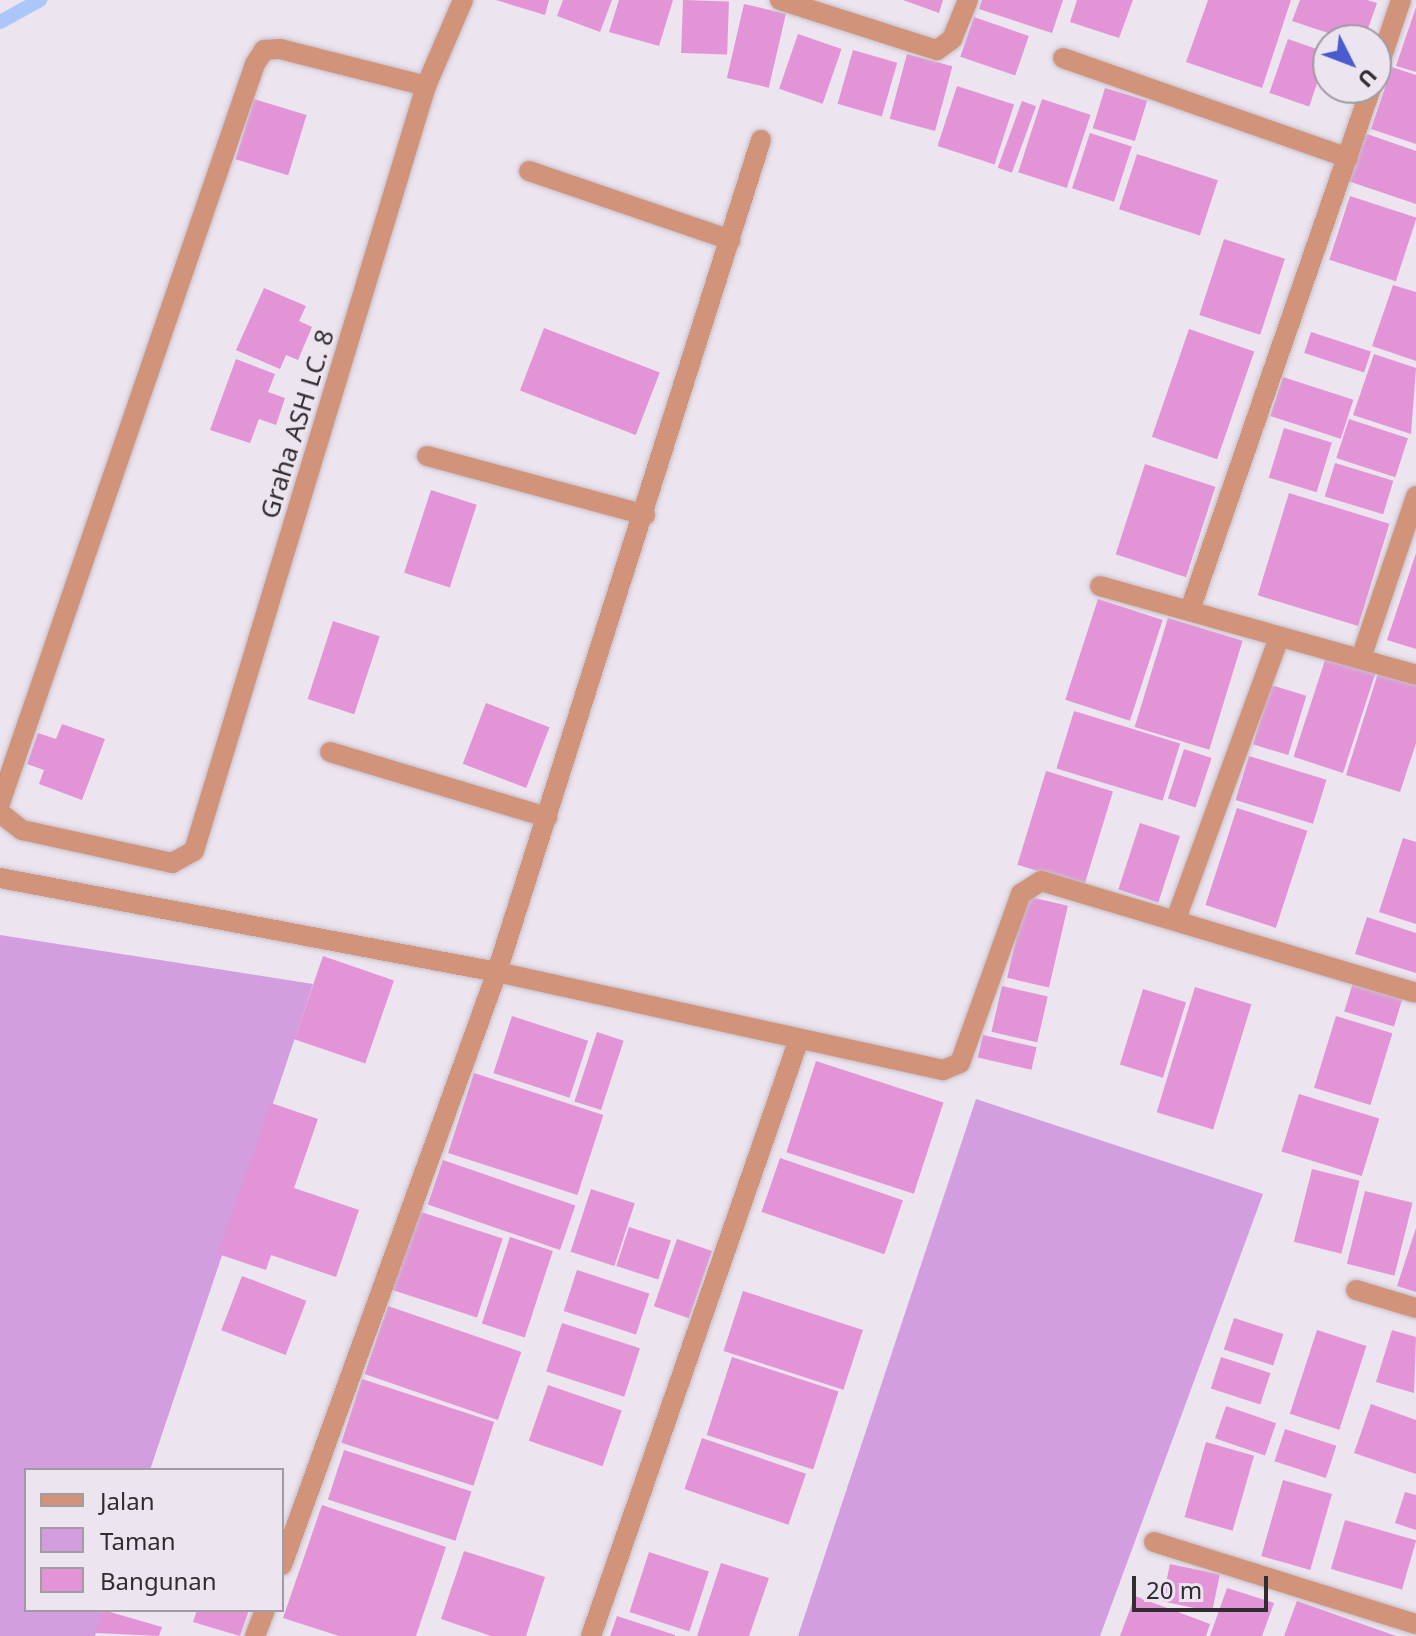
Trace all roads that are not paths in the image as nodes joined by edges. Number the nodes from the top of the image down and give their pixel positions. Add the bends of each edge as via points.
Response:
1 (463, 0) edge
2 (780, 0) edge
3 (968, 0) edge
4 (1401, 0) edge
5 (1392, 27) edge
6 (1063, 58) dead end
7 (426, 86) junction
8 (1366, 104) edge
9 (761, 140) dead end
10 (1348, 158) junction
11 (529, 171) dead end
12 (730, 240) junction
13 (427, 456) dead end
14 (1416, 496) edge
15 (645, 515) junction
16 (1100, 586) dead end
17 (1191, 607) junction
18 (1278, 640) junction
19 (1362, 655) junction
20 (1416, 675) edge
21 (330, 752) dead end
22 (0, 803) edge
23 (0, 813) edge
24 (547, 817) junction
25 (0, 878) edge
26 (1176, 919) junction
27 (497, 972) junction
28 (1416, 993) edge
29 (799, 1039) junction
30 (1356, 1290) dead end
31 (1416, 1308) edge
32 (1154, 1542) dead end
33 (284, 1559) edge
34 (264, 1612) edge
35 (1416, 1624) edge
36 (255, 1636) edge
37 (591, 1636) edge

1 - 7 street, Graha ASH LC. 8
2 - 3 street via 937,50 952,39
4 - 5 street
6 - 10 street
7 - 22 street via 271,48 255,64
7 - 23 street, Graha ASH LC. 8 via 194,851 183,862 22,830
8 - 10 street
9 - 12 street
10 - 17 street
11 - 12 street
12 - 15 street
13 - 15 street
14 - 19 street
15 - 24 street
16 - 17 street
17 - 18 street
18 - 19 street
18 - 26 street
19 - 20 street
21 - 24 street
24 - 27 street
25 - 27 street
26 - 28 street
26 - 29 street via 1041,881 1021,894 954,1069
27 - 29 street
27 - 33 street
29 - 37 street
30 - 31 street
32 - 35 street
34 - 36 street

